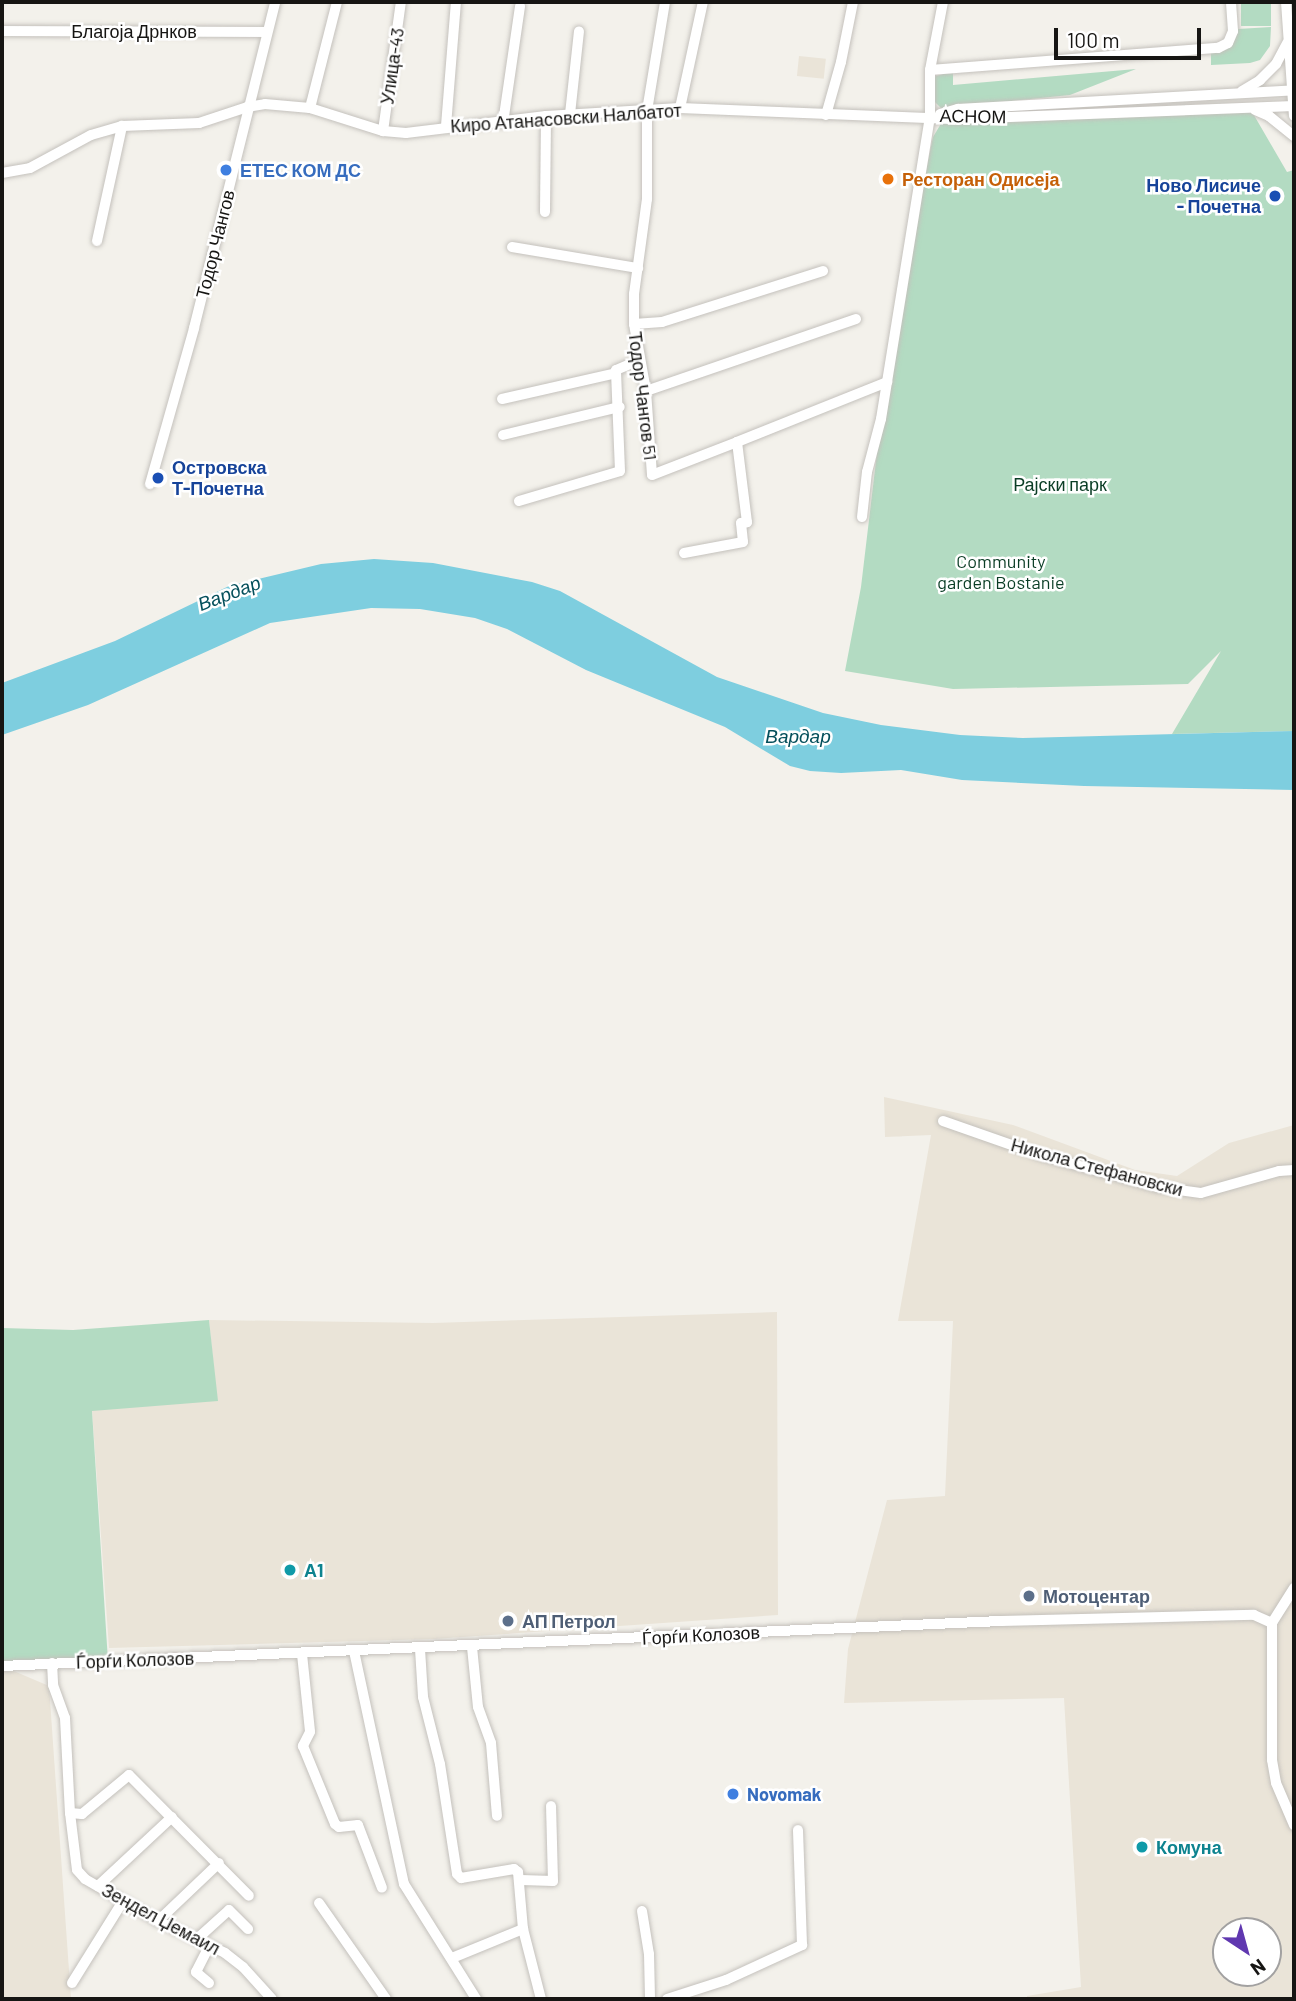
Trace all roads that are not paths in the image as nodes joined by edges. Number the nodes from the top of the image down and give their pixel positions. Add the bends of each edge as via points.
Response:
1 (275, 2) edge
2 (337, 2) edge
3 (401, 2) edge
4 (457, 2) edge
5 (665, 2) edge
6 (703, 2) edge
7 (853, 2) edge
8 (943, 2) edge
9 (1231, 2) edge
10 (1286, 2) edge
11 (520, 6) dead end
12 (2, 30) edge
13 (267, 32) junction
14 (579, 32) dead end
15 (1288, 33) junction
16 (930, 70) junction
17 (1293, 90) edge
18 (1239, 93) junction
19 (1294, 106) edge
20 (247, 107) junction
21 (1245, 107) junction
22 (310, 108) junction
23 (680, 108) junction
24 (647, 111) junction
25 (570, 114) junction
26 (826, 115) junction
27 (547, 116) junction
28 (930, 116) junction
29 (1294, 116) edge
30 (503, 123) junction
31 (122, 126) junction
32 (446, 126) junction
33 (383, 131) junction
34 (1294, 136) edge
35 (2, 173) edge
36 (545, 212) dead end
37 (97, 241) dead end
38 (512, 247) dead end
39 (638, 268) junction
40 (824, 271) dead end
41 (856, 319) dead end
42 (634, 324) junction
43 (639, 360) junction
44 (616, 373) junction
45 (887, 382) junction
46 (646, 391) junction
47 (502, 400) dead end
48 (620, 407) junction
49 (503, 435) dead end
50 (737, 442) junction
51 (150, 484) dead end
52 (519, 501) dead end
53 (862, 517) dead end
54 (684, 553) dead end
55 (943, 1121) dead end
56 (1294, 1170) edge
57 (1294, 1588) edge
58 (1272, 1623) junction
59 (472, 1647) junction
60 (420, 1649) junction
61 (354, 1651) junction
62 (302, 1654) junction
63 (52, 1663) junction
64 (2, 1666) edge
65 (551, 1806) dead end
66 (70, 1813) junction
67 (497, 1816) dead end
68 (172, 1817) junction
69 (1294, 1825) edge
70 (797, 1830) dead end
71 (219, 1863) junction
72 (521, 1880) junction
73 (98, 1886) junction
74 (382, 1888) dead end
75 (249, 1896) dead end
76 (123, 1900) junction
77 (319, 1903) dead end
78 (642, 1911) dead end
79 (158, 1921) junction
80 (523, 1928) junction
81 (248, 1929) dead end
82 (197, 1939) junction
83 (210, 1945) junction
84 (452, 1958) junction
85 (72, 1983) dead end
86 (209, 1983) dead end
87 (272, 1999) edge
88 (386, 1999) edge
89 (476, 1999) edge
90 (541, 1999) edge
91 (650, 1999) edge
92 (667, 1999) edge

1 - 13 street, Тодор Чангов
2 - 22 street
3 - 33 street, Улица-43
4 - 32 street
5 - 24 street, Тодор Чангов 51
6 - 23 street
7 - 26 street
8 - 16 street
9 - 16 street via 1233,31 1228,43 1218,48
10 - 15 street
11 - 30 street
12 - 13 street, Благоја Дрнков
13 - 20 street, Тодор Чангов
14 - 25 street
15 - 17 street
15 - 18 street via 1276,64
16 - 28 street
17 - 18 street, АСНОМ
17 - 19 street
18 - 28 street, АСНОМ via 958,109
19 - 21 street, АСНОМ
19 - 29 street
20 - 22 street, Киро Атанасовски Налбатот
20 - 31 street, Киро Атанасовски Налбатот via 199,123
20 - 51 street, Тодор Чангов via 194,328
21 - 28 street, АСНОМ via 958,119
21 - 34 street via 1269,116
22 - 33 street, Киро Атанасовски Налбатот
23 - 24 street, Киро Атанасовски Налбатот
23 - 26 street, Киро Атанасовски Налбатот
24 - 25 street, Киро Атанасовски Налбатот
24 - 39 street, Тодор Чангов 51 via 647,199
25 - 27 street, Киро Атанасовски Налбатот
26 - 28 street, Киро Атанасовски Налбатот
27 - 30 street, Киро Атанасовски Налбатот
27 - 36 street
28 - 45 street
30 - 32 street, Киро Атанасовски Налбатот
31 - 35 street, Киро Атанасовски Налбатот via 91,135 30,168
31 - 37 street
32 - 33 street, Киро Атанасовски Налбатот via 405,133
38 - 39 street
39 - 42 street, Тодор Чангов 51
40 - 42 street via 663,322
41 - 46 street
42 - 43 street, Тодор Чангов 51
43 - 44 street via 621,365
43 - 46 street, Тодор Чангов 51
44 - 47 street
44 - 48 street
45 - 50 street, Тодор Чангов 51
45 - 53 street
46 - 50 street, Тодор Чангов 51 via 652,475
48 - 49 street
48 - 52 street via 620,471
50 - 54 street via 747,522 741,523 743,542
55 - 56 street, Никола Стефановски via 1043,1156 1157,1187 1201,1193
57 - 58 street
58 - 59 street, Ѓорѓи Колозов via 1254,1615 1197,1615
58 - 69 street via 1272,1760 1276,1783
59 - 60 street, Ѓорѓи Колозов
59 - 67 street via 478,1707 491,1743
60 - 61 street, Ѓорѓи Колозов
60 - 72 street via 423,1697 440,1764 457,1874 461,1878 514,1869
61 - 62 street, Ѓорѓи Колозов
61 - 84 street via 404,1884
62 - 63 street, Ѓорѓи Колозов
62 - 74 street via 310,1732 303,1746 335,1824 358,1825
63 - 64 street, Ѓорѓи Колозов
63 - 66 street, Зендел Џемаил via 53,1685 65,1718
65 - 72 street via 552,1881
66 - 68 street via 82,1814 129,1775
66 - 73 street, Зендел Џемаил via 77,1870
68 - 71 street
68 - 73 street
70 - 92 street via 802,1945 726,1980
71 - 75 street
71 - 79 street
72 - 80 street
73 - 76 street, Зендел Џемаил
76 - 79 street, Зендел Џемаил
76 - 85 street
77 - 88 street
78 - 91 street
79 - 82 street, Зендел Џемаил
80 - 84 street
80 - 90 street
81 - 82 street via 229,1910
82 - 83 street, Зендел Џемаил
83 - 86 street via 196,1972
83 - 87 street, Зендел Џемаил via 243,1966
84 - 89 street

